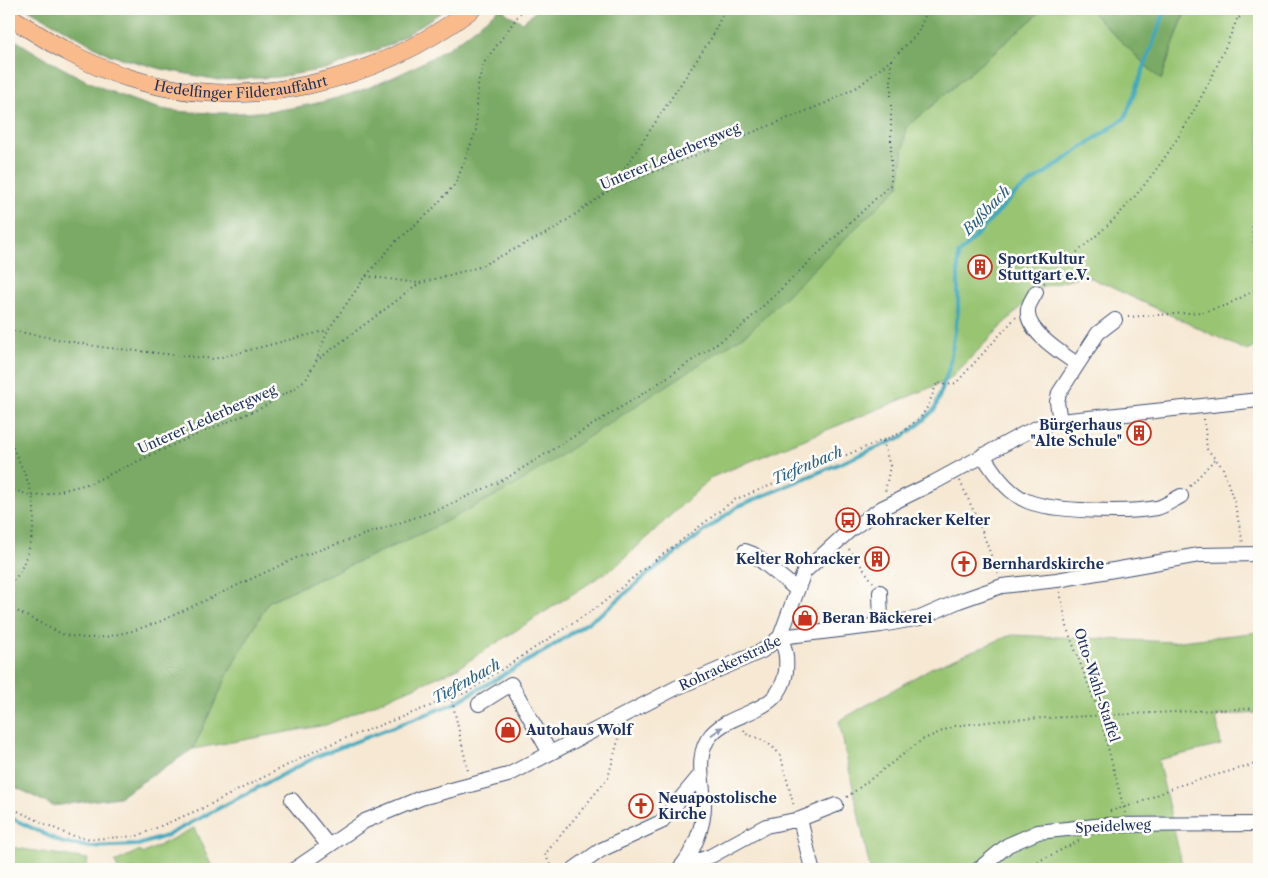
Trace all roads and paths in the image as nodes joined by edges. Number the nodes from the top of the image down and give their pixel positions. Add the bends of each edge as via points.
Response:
1 (472, 9) edge
2 (524, 9) edge
3 (725, 9) edge
4 (928, 9) edge
5 (1241, 9) edge
6 (1248, 9) edge
7 (9, 16) edge
8 (1237, 20) junction
9 (891, 60) junction
10 (611, 189) junction
11 (1259, 208) edge
12 (1259, 269) edge
13 (366, 276) junction
14 (420, 283) junction
15 (1255, 290) junction
16 (1259, 290) edge
17 (1036, 292) joint
18 (1028, 309) junction
19 (1115, 320) joint
20 (9, 330) edge
21 (328, 330) junction
22 (316, 361) junction
23 (1078, 364) junction
24 (1259, 400) edge
25 (1202, 404) junction
26 (1060, 422) junction
27 (9, 438) edge
28 (883, 441) junction
29 (983, 455) junction
30 (1215, 459) junction
31 (954, 471) junction
32 (9, 488) edge
33 (32, 496) junction
34 (1181, 496) joint
35 (882, 508) junction
36 (840, 538) junction
37 (745, 550) dead end
38 (1253, 555) edge
39 (1057, 580) junction
40 (1002, 586) junction
41 (9, 587) edge
42 (796, 589) junction
43 (880, 592) joint
44 (9, 607) edge
45 (881, 626) junction
46 (780, 637) junction
47 (451, 696) junction
48 (479, 704) dead end
49 (1259, 708) edge
50 (1099, 717) junction
51 (739, 718) junction
52 (621, 731) dead end
53 (550, 754) junction
54 (1259, 763) edge
55 (701, 774) junction
56 (471, 786) junction
57 (292, 800) dead end
58 (836, 805) joint
59 (9, 807) edge
60 (1124, 808) junction
61 (1107, 812) dead end
62 (798, 819) junction
63 (1128, 824) junction
64 (1259, 824) edge
65 (1087, 826) junction
66 (328, 845) junction
67 (680, 868) edge
68 (295, 869) edge
69 (552, 869) edge
70 (574, 869) edge
71 (812, 869) edge
72 (980, 869) edge
73 (1031, 869) edge

1 - 7 main road, Hedelfinger Filderauffahrt via 400,53 336,78 266,92 227,94 192,92 128,78 62,49
2 - 13 path via 484,63 478,83 476,131 456,183 430,212 397,240
3 - 10 path via 712,37
4 - 9 path, Unterer Lederbergweg via 917,34
5 - 8 path
6 - 8 path
8 - 17 path via 1222,57 1169,154 1115,218
9 - 10 path, Unterer Lederbergweg via 859,86 826,103
9 - 44 path via 891,184 740,328 505,480 440,509 296,558 159,622 132,631 106,637 64,635
10 - 14 path, Unterer Lederbergweg via 553,230 479,267
11 - 12 path via 1253,228
12 - 15 path
13 - 14 path
13 - 21 path
14 - 22 path, Unterer Lederbergweg
15 - 16 path
15 - 19 path via 1227,305 1203,312
17 - 18 street
18 - 23 street via 1029,318 1048,344
18 - 28 path via 1020,312 956,383 936,383 928,406 911,426
19 - 23 street via 1098,333
20 - 21 path via 100,347 214,358
21 - 22 path
22 - 33 path, Unterer Lederbergweg via 307,378 261,408 90,483 62,492
23 - 26 street via 1059,393
24 - 25 street
25 - 26 street
25 - 30 path via 1207,449
26 - 29 street via 1041,426
27 - 33 path
28 - 35 path via 890,466
28 - 47 path via 734,500 599,606 467,692
29 - 31 street
29 - 34 street via 997,477 1026,501 1053,509 1142,509 1159,507
30 - 34 path
30 - 38 path via 1223,468
31 - 35 street
31 - 40 path via 972,505
32 - 33 path, Unterer Lederbergweg
33 - 41 path via 34,518 26,557
35 - 36 street
36 - 42 street via 804,572
36 - 43 path
37 - 42 street
38 - 39 street, Rohrackerstraße via 1199,555
39 - 40 street, Rohrackerstraße
39 - 50 path, Otto-Wahl-Staffel via 1068,631
40 - 45 street, Rohrackerstraße via 920,618
42 - 46 street via 788,622
43 - 45 street
45 - 46 street, Rohrackerstraße
46 - 51 street via 787,661 777,694 768,703
46 - 53 street, Rohrackerstraße via 762,651 676,688
47 - 56 path
47 - 59 path via 323,747 203,808 137,836 92,839 70,834
48 - 53 street via 511,684
49 - 50 path
50 - 58 path via 1004,720 954,726 922,740
50 - 60 path, Otto-Wahl-Staffel
55 -> 51 street via 702,755 711,734
51 - 62 path via 746,734 768,743 781,757
52 - 69 path via 608,778 545,854
53 - 56 street, Rohrackerstraße via 508,775
54 - 60 path via 1177,786
55 - 67 street via 703,819
55 - 70 street via 662,822 601,850
56 - 66 street, Rohrackerstraße via 394,808 365,821
57 - 66 street
58 - 62 street
60 - 61 path
60 - 63 path, Otto-Wahl-Staffel
62 - 67 street via 766,826 711,856
62 - 71 street
63 - 64 street, Speidelweg
63 - 65 street, Speidelweg
65 - 72 street, Speidelweg via 1038,832 1008,845
65 - 73 path via 1077,842 1035,863
66 - 68 street, Rohrackerstraße

